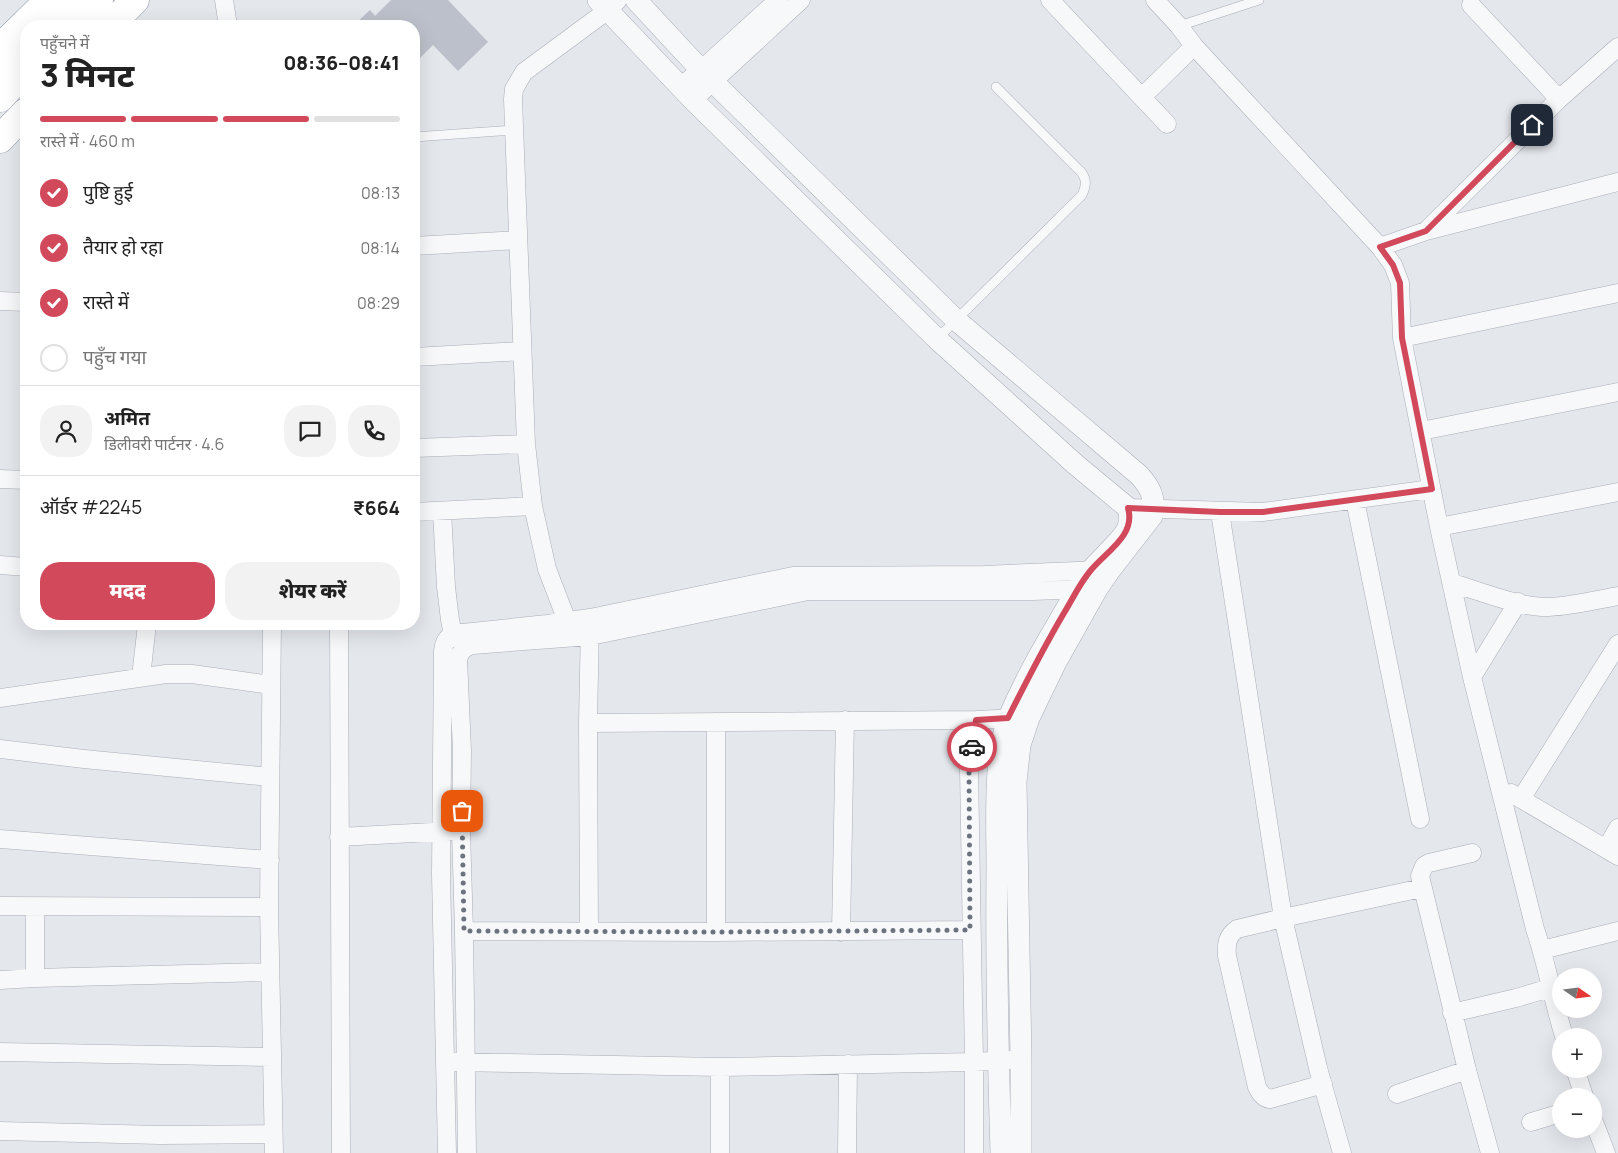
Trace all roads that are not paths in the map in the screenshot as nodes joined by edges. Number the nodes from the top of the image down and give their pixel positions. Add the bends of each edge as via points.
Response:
1 (49, 0) edge
2 (74, 0) edge
3 (99, 0) edge
4 (135, 0) edge
5 (224, 0) edge
6 (636, 0) edge
7 (778, 0) edge
8 (801, 0) edge
9 (1051, 0) edge
10 (1155, 0) edge
11 (1259, 0) edge
12 (608, 3) edge
13 (1471, 5) dead end
14 (29, 20) edge
15 (54, 20) edge
16 (78, 20) edge
17 (115, 20) edge
18 (227, 20) edge
19 (1179, 26) junction
20 (20, 28) edge
21 (1194, 46) junction
22 (1618, 47) edge
23 (0, 48) edge
24 (20, 60) edge
25 (707, 76) junction
26 (10, 82) edge
27 (996, 87) dead end
28 (686, 93) junction
29 (1142, 97) junction
30 (1559, 99) junction
31 (20, 118) edge
32 (1167, 124) dead end
33 (514, 130) junction
34 (420, 137) edge
35 (0, 139) edge
36 (1618, 172) edge
37 (1610, 184) edge
38 (1426, 231) junction
39 (517, 240) junction
40 (420, 246) edge
41 (1380, 247) junction
42 (1618, 293) edge
43 (0, 301) edge
44 (20, 302) edge
45 (956, 320) junction
46 (1402, 338) junction
47 (937, 339) junction
48 (521, 351) junction
49 (420, 357) edge
50 (1618, 392) edge
51 (1421, 431) junction
52 (526, 444) junction
53 (420, 448) edge
54 (0, 479) edge
55 (20, 480) edge
56 (1432, 489) junction
57 (1618, 492) edge
58 (1355, 500) junction
59 (533, 506) junction
60 (1128, 508) junction
61 (1154, 508) junction
62 (442, 511) junction
63 (420, 512) edge
64 (1220, 512) junction
65 (1439, 527) junction
66 (0, 565) edge
67 (20, 567) edge
68 (1094, 580) junction
69 (1452, 582) junction
70 (1618, 596) edge
71 (1518, 602) junction
72 (590, 618) junction
73 (567, 621) junction
74 (146, 630) edge
75 (272, 630) edge
76 (339, 630) edge
77 (453, 634) junction
78 (591, 636) junction
79 (1618, 644) edge
80 (466, 646) junction
81 (141, 677) junction
82 (1472, 677) junction
83 (271, 686) junction
84 (0, 698) edge
85 (1019, 718) junction
86 (845, 720) junction
87 (976, 720) junction
88 (716, 722) junction
89 (588, 723) junction
90 (0, 749) edge
91 (270, 777) junction
92 (1498, 786) junction
93 (1521, 799) junction
94 (1420, 819) dead end
95 (1618, 828) edge
96 (461, 831) junction
97 (441, 832) junction
98 (339, 837) junction
99 (0, 839) edge
100 (1472, 853) dead end
101 (1612, 853) edge
102 (270, 860) junction
103 (1422, 888) junction
104 (0, 906) edge
105 (34, 907) junction
106 (269, 907) junction
107 (1283, 918) junction
108 (970, 930) junction
109 (464, 931) junction
110 (589, 931) junction
111 (1618, 931) edge
112 (716, 932) junction
113 (840, 932) junction
114 (1542, 950) junction
115 (270, 972) junction
116 (35, 978) junction
117 (0, 980) edge
118 (1550, 988) junction
119 (1452, 1013) junction
120 (1562, 1028) edge
121 (0, 1052) edge
122 (271, 1057) junction
123 (1021, 1059) junction
124 (998, 1061) junction
125 (445, 1062) junction
126 (466, 1062) junction
127 (974, 1062) junction
128 (848, 1064) junction
129 (720, 1067) junction
130 (1467, 1070) junction
131 (1323, 1084) junction
132 (1397, 1094) dead end
133 (1552, 1115) edge
134 (1531, 1122) dead end
135 (0, 1131) edge
136 (273, 1134) junction
137 (1600, 1138) edge
138 (274, 1153) edge
139 (341, 1153) edge
140 (447, 1153) edge
141 (467, 1153) edge
142 (720, 1153) edge
143 (847, 1153) edge
144 (974, 1153) edge
145 (1001, 1153) edge
146 (1021, 1153) edge
147 (1342, 1153) edge
148 (1490, 1153) edge
149 (1606, 1153) edge

1 - 14 highway
2 - 15 highway
3 - 16 highway
4 - 17 highway
5 - 18 street
6 - 25 street
7 - 25 street
8 - 25 street
9 - 29 street
10 - 19 street
11 - 19 lane
12 - 28 street
12 - 33 street via 518,80 514,90
13 - 30 street
19 - 21 street
20 - 23 highway
21 - 29 street
21 - 41 street
22 - 30 street
24 - 26 highway
25 - 28 street
25 - 45 street
27 - 45 lane via 1082,173 1086,186 1082,195
28 - 47 street
29 - 32 street
30 - 38 street
31 - 35 highway
33 - 34 lane
33 - 39 street
36 - 37 street
37 - 38 street
38 - 41 street
39 - 40 street
39 - 48 street
41 - 46 street via 1393,265 1400,283
42 - 46 street
43 - 44 street
45 - 47 lane
45 - 61 street via 1139,475 1149,487
46 - 51 street
47 - 60 street
48 - 49 street
48 - 52 street
50 - 51 street
51 - 56 street
52 - 53 street
52 - 59 street
54 - 55 street
56 - 58 street
56 - 65 street
57 - 65 street
58 - 64 street via 1263,512
58 - 94 street
59 - 62 street
59 - 73 street via 547,569
60 - 61 street
60 - 68 street via 1131,517 1124,536
61 - 64 street
61 - 68 street via 1148,522
62 - 63 street
62 - 77 street via 446,587
64 - 107 street
65 - 69 street
66 - 67 street
68 - 72 street via 984,575 793,576
68 - 78 street via 808,591
68 - 85 street via 1042,650
69 - 71 street
69 - 82 street
70 - 71 street via 1550,607
71 - 82 street
72 - 73 street
72 - 78 street
73 - 77 street
74 - 81 street
75 - 83 street
76 - 98 street
77 - 80 street
77 - 97 street via 448,637 443,651
78 - 80 street
78 - 89 street
79 - 93 street
80 - 96 street via 458,659
81 - 83 street via 181,673
81 - 84 street
82 - 92 street
83 - 91 street
85 - 87 street
85 - 123 street via 1016,782
85 - 124 street via 999,763
86 - 87 street
86 - 88 street
86 - 113 street
87 - 108 street via 969,768
88 - 89 street
88 - 112 street
89 - 110 street
90 - 91 street
91 - 102 street
92 - 93 street
92 - 114 street
93 - 101 street
95 - 101 street
96 - 97 street
96 - 109 street
97 - 98 street
97 - 125 street
98 - 139 street
99 - 102 street
100 - 103 street via 1424,866 1420,876
102 - 106 street
103 - 107 street
103 - 119 street
104 - 105 street
105 - 106 street
105 - 116 street
106 - 115 street
107 - 131 street
107 - 131 street via 1237,929 1227,940 1226,948 1257,1087 1261,1095 1270,1099
108 - 113 street
108 - 127 street
109 - 110 street
109 - 126 street
110 - 112 street
111 - 114 street
112 - 113 street
114 - 118 street
115 - 116 street
115 - 122 street
116 - 117 street
118 - 119 street
118 - 120 street
119 - 130 street
121 - 122 street
122 - 136 street
123 - 124 street
123 - 146 street
124 - 127 street
124 - 145 street
125 - 126 street
125 - 140 street
126 - 129 street
126 - 141 street
127 - 128 street
127 - 144 street
128 - 129 street
128 - 143 street
129 - 142 street
130 - 132 street
130 - 148 street
131 - 147 street
133 - 134 street
135 - 136 street
136 - 138 street
137 - 149 street

